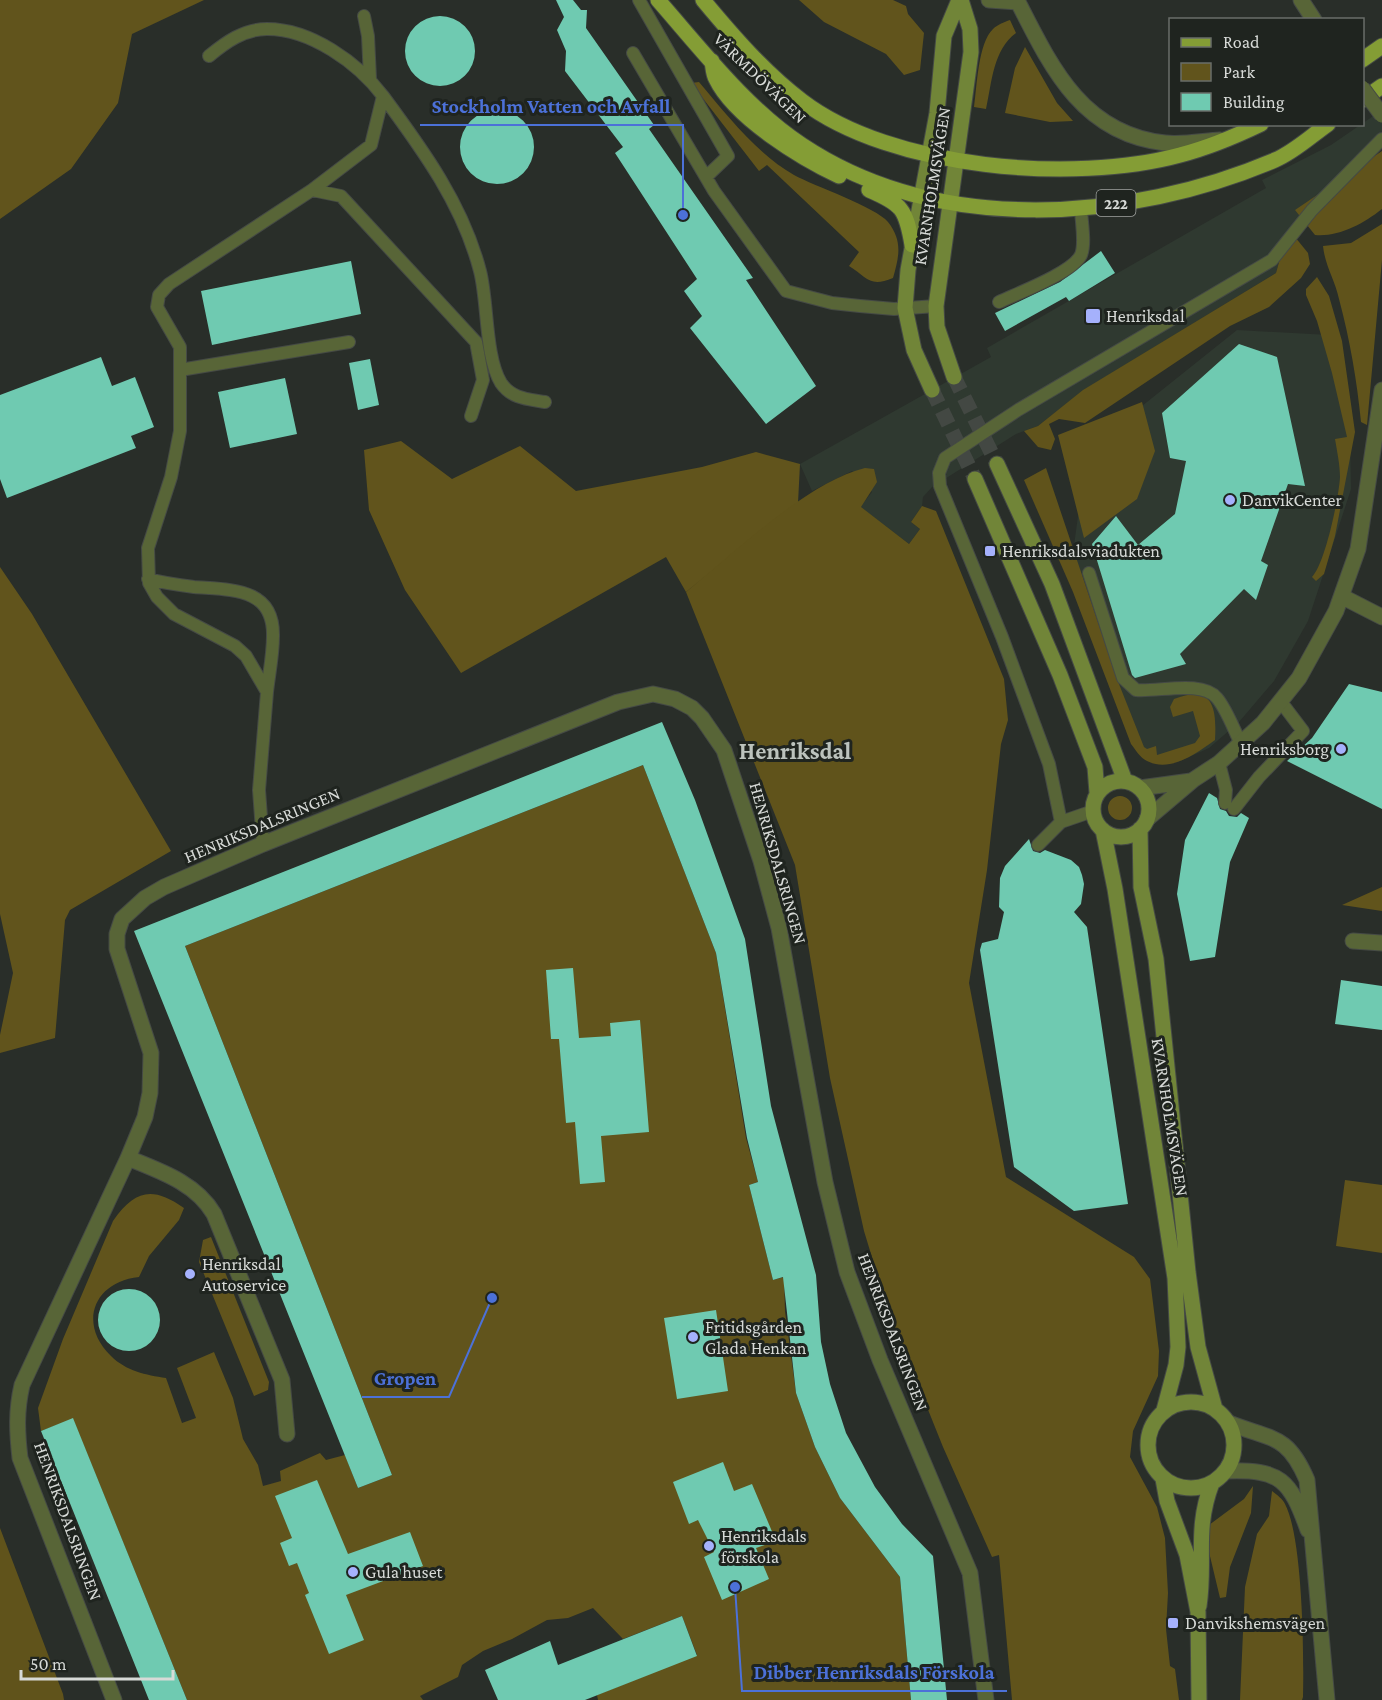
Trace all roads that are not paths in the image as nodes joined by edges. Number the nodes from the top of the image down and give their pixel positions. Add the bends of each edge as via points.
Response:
1 (639, 0) edge
2 (658, 0) edge
3 (704, 0) edge
4 (960, 0) edge
5 (989, 0) edge
6 (1301, 0) edge
7 (1019, 1) edge
8 (364, 16) dead end
9 (1313, 18) edge
10 (1382, 46) edge
11 (633, 53) dead end
12 (209, 56) dead end
13 (1364, 59) edge
14 (712, 61) junction
15 (370, 78) junction
16 (1382, 86) edge
17 (1364, 91) edge
18 (383, 96) junction
19 (1364, 99) edge
20 (1382, 115) edge
21 (1256, 126) edge
22 (1325, 126) edge
23 (1382, 139) edge
24 (1223, 140) junction
25 (928, 154) junction
26 (956, 159) junction
27 (706, 177) junction
28 (312, 190) junction
29 (921, 195) junction
30 (950, 202) junction
31 (1081, 207) junction
32 (912, 245) junction
33 (999, 302) dead end
34 (936, 306) junction
35 (905, 308) junction
36 (349, 342) dead end
37 (180, 370) junction
38 (954, 377) tunnel mouth
39 (932, 390) tunnel mouth
40 (1382, 390) edge
41 (545, 402) dead end
42 (471, 416) dead end
43 (1379, 438) edge
44 (997, 464) tunnel mouth
45 (975, 479) tunnel mouth
46 (1089, 573) dead end
47 (148, 579) junction
48 (1342, 597) junction
49 (1382, 617) edge
50 (267, 692) junction
51 (1281, 702) junction
52 (1241, 744) junction
53 (1219, 764) junction
54 (1193, 780) junction
55 (1125, 781) junction
56 (1140, 788) junction
57 (1097, 793) junction
58 (1093, 811) junction
59 (1061, 822) junction
60 (1144, 824) junction
61 (1103, 830) junction
62 (263, 844) junction
63 (1038, 845) dead end
64 (1353, 941) dead end
65 (1382, 943) edge
66 (128, 1158) junction
67 (1215, 1409) junction
68 (1164, 1410) junction
69 (1229, 1424) junction
70 (287, 1434) dead end
71 (1226, 1471) junction
72 (1163, 1479) junction
73 (1212, 1483) junction
74 (1312, 1541) junction
75 (1198, 1612) junction
76 (114, 1700) edge
77 (986, 1700) edge
78 (1199, 1700) edge
79 (1327, 1700) edge

1 - 27 lane via 728,156
2 - 14 main road, VÄRMDÖVÄGEN / 222
3 - 25 main road, VÄRMDÖVÄGEN / 222 via 746,50 803,102 853,131
4 - 25 street, KVARNHOLMSVÄGEN via 944,36
4 - 26 street, KVARNHOLMSVÄGEN via 970,29 971,52
5 - 7 street
6 - 9 street
7 - 24 street via 1060,77 1084,107 1105,125 1167,143
8 - 15 lane
10 - 13 main road
11 - 27 lane
12 - 15 lane via 229,40 267,29 298,35 338,54
14 - 29 main road, VÄRMDÖVÄGEN / 222 via 770,121 802,146 880,184
14 - 32 main road via 715,79 733,102 771,136 810,162 900,206 907,214
15 - 18 lane
16 - 19 main road
17 - 20 street, bridge
18 - 28 lane via 371,145
18 - 41 lane via 427,158 470,236 481,274 488,333 500,381 512,396
21 - 24 main road, VÄRMDÖVÄGEN / 222
22 - 31 main road, VÄRMDÖVÄGEN / 222 via 1277,159 1217,180 1158,196
23 - 59 lane via 1312,210 1272,260 1018,410 945,458 939,473 940,486 1049,764
24 - 26 main road, VÄRMDÖVÄGEN / 222 via 1180,155 1094,168 1041,168
25 - 26 main road, VÄRMDÖVÄGEN / 222
25 - 29 street, KVARNHOLMSVÄGEN
26 - 30 street, KVARNHOLMSVÄGEN
27 - 35 lane via 786,291 832,303
28 - 37 lane via 189,269 159,295 160,316 180,347
28 - 42 lane via 341,196 476,342 483,380
29 - 30 main road, VÄRMDÖVÄGEN / 222
29 - 32 street, KVARNHOLMSVÄGEN
30 - 31 main road, VÄRMDÖVÄGEN / 222 via 1040,209
30 - 34 street, KVARNHOLMSVÄGEN
31 - 33 lane via 1082,253 1077,260
32 - 35 street, KVARNHOLMSVÄGEN
34 - 35 lane
34 - 38 street, KVARNHOLMSVÄGEN via 937,327
35 - 39 street, KVARNHOLMSVÄGEN via 914,350
36 - 37 lane
37 - 47 lane via 180,431 171,477 148,549
40 - 43 street
43 - 48 street via 1371,452 1358,549
44 - 55 street via 1052,584
45 - 57 street via 1060,675 1095,767
46 - 52 lane via 1123,678 1136,690 1208,690 1218,698
47 - 50 lane via 157,597 174,614 235,646 246,656
47 - 50 lane via 170,585 235,590 259,599 268,609 273,635
48 - 49 street
48 - 51 street via 1299,678
50 - 62 lane via 259,790
51 - 52 street
51 - 53 lane via 1303,731 1229,806
52 - 53 street
53 - 54 street
54 - 56 street
54 - 60 street
55 - 56 street
55 - 57 street via 1113,782
56 - 60 street via 1149,807
57 - 58 street
58 - 59 lane
58 - 61 street
59 - 63 lane
60 - 61 street via 1123,836
60 - 67 street, KVARNHOLMSVÄGEN via 1141,887 1156,959 1198,1347
61 - 68 street, KVARNHOLMSVÄGEN via 1175,1278 1178,1347
62 - 66 street, HENRIKSDALSRINGEN via 164,887 122,919 117,934 120,966 153,1064 145,1117
62 - 77 street, HENRIKSDALSRINGEN via 618,702 653,694 675,699 702,718 723,750 779,928 825,1182 847,1272 970,1573
64 - 65 street
66 - 70 street via 170,1175 206,1200 282,1380
66 - 76 street, HENRIKSDALSRINGEN via 22,1385 16,1427 20,1458
67 - 68 street via 1202,1402 1188,1401
67 - 69 street, KVARNHOLMSVÄGEN
68 - 72 street, KVARNHOLMSVÄGEN via 1153,1423 1148,1439 1149,1456
69 - 71 street via 1233,1457
69 - 74 street via 1281,1440 1300,1462 1311,1497
71 - 73 street
71 - 74 street via 1265,1472 1279,1477 1296,1498
72 - 73 street via 1184,1488
72 - 75 street, KVARNHOLMSVÄGEN via 1187,1555
73 - 75 street, KVARNHOLMSVÄGEN via 1200,1527 1202,1584
74 - 79 street
75 - 78 street, KVARNHOLMSVÄGEN

